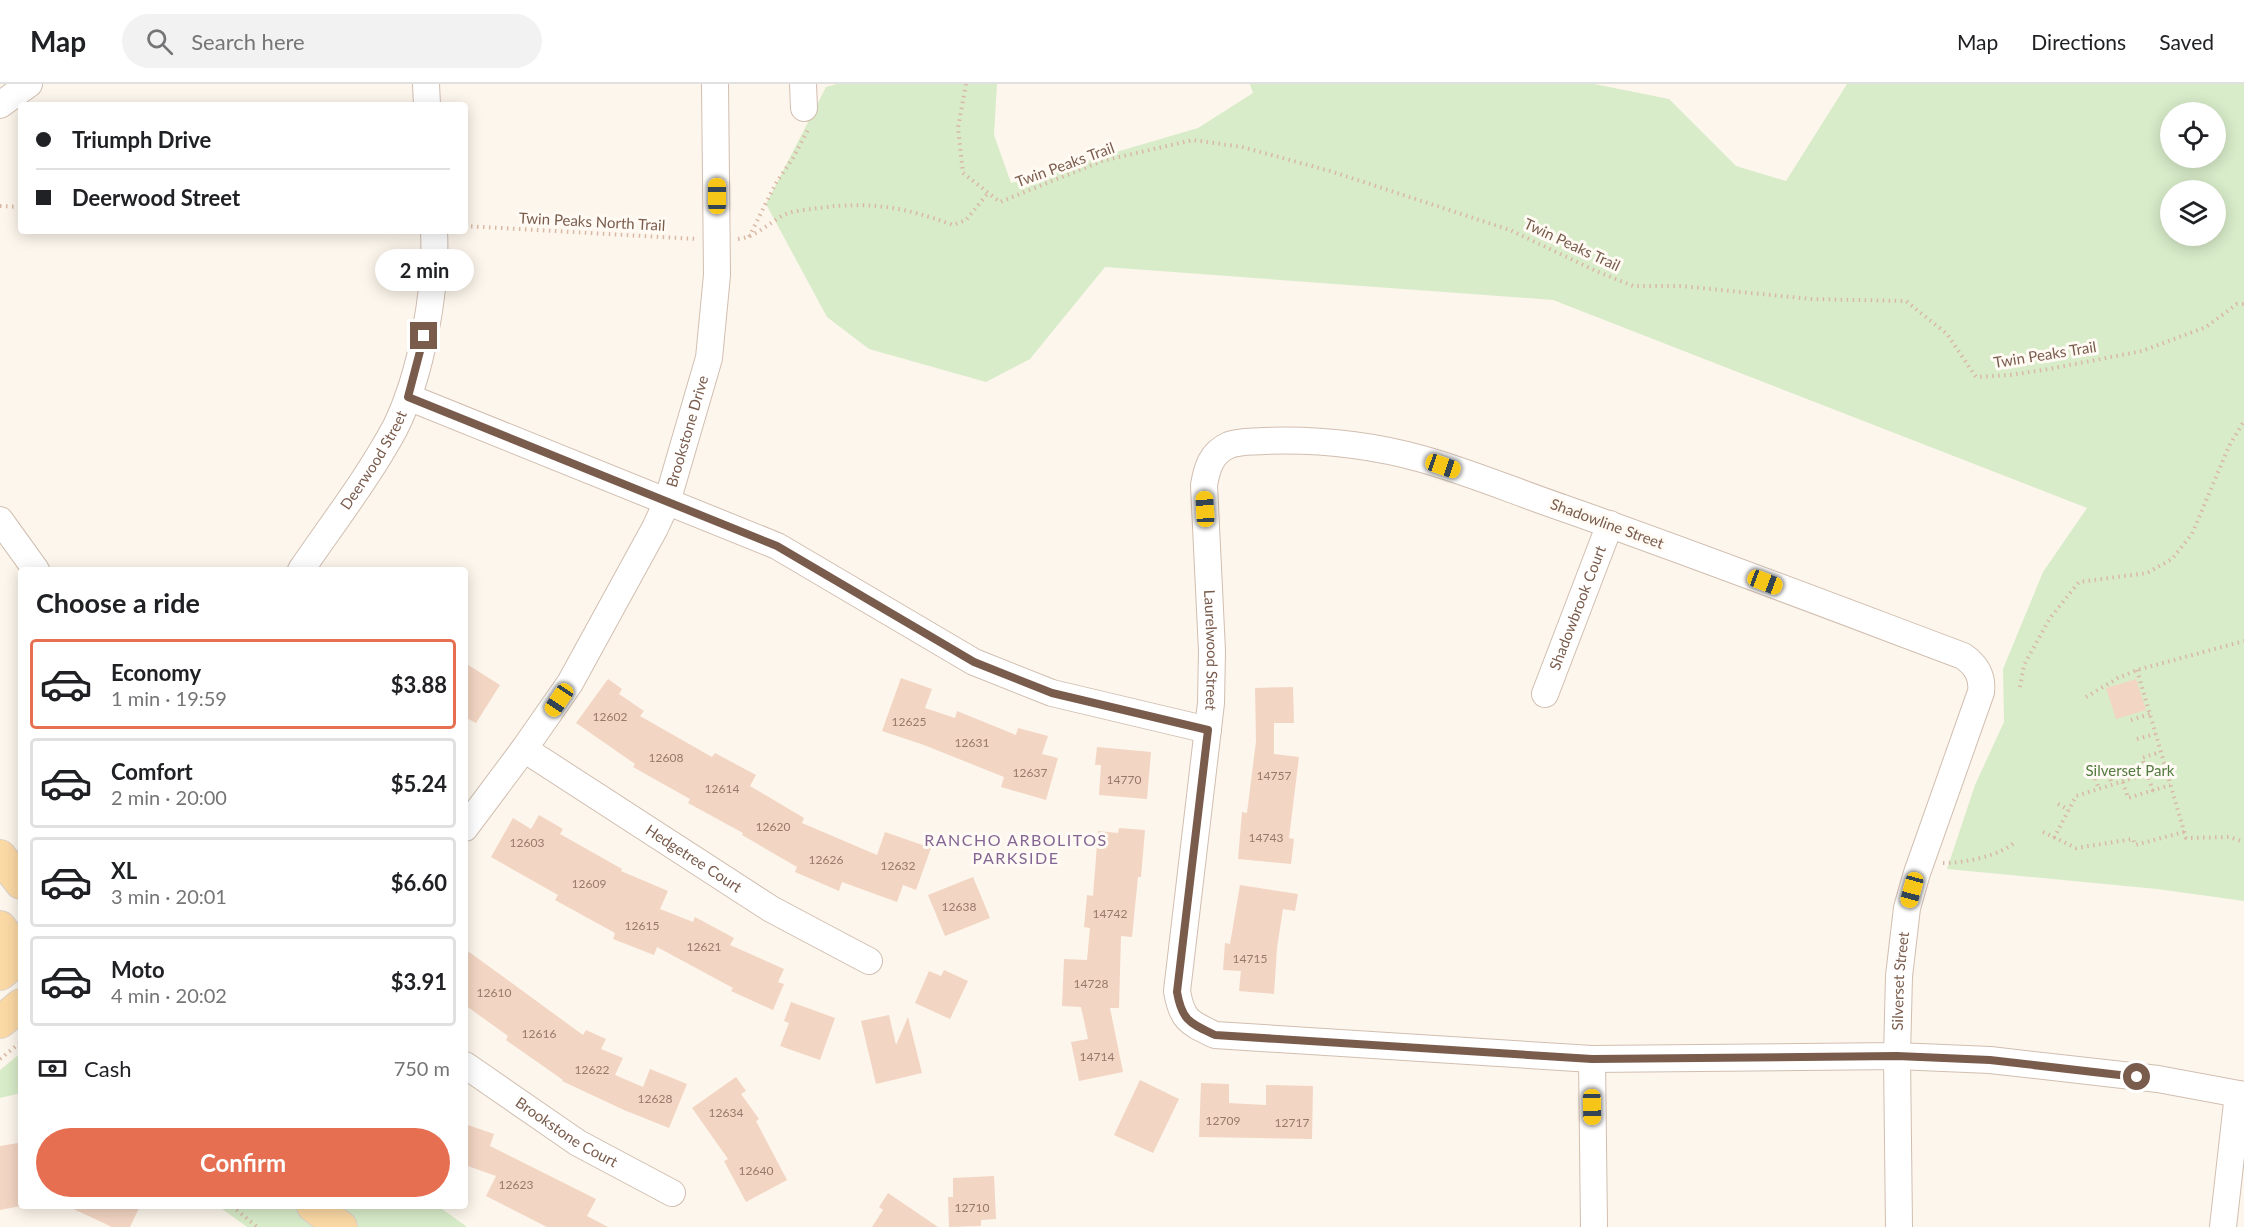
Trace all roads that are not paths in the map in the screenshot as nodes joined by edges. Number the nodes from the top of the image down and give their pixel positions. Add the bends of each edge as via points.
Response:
1 (29, 84) edge
2 (426, 84) edge
3 (716, 84) edge
4 (427, 102) edge
5 (0, 105) edge
6 (434, 234) edge
7 (408, 397) junction
8 (1215, 454) joint
9 (667, 502) junction
10 (0, 520) edge
11 (1610, 525) junction
12 (34, 567) edge
13 (303, 567) edge
14 (1981, 677) joint
15 (1545, 694) dead end
16 (1208, 730) junction
17 (524, 749) junction
18 (468, 824) edge
19 (0, 856) edge
20 (18, 879) edge
21 (0, 927) edge
22 (18, 952) edge
23 (18, 959) edge
24 (869, 961) dead end
25 (0, 974) edge
26 (18, 1007) edge
27 (0, 1022) edge
28 (1897, 1056) junction
29 (1592, 1059) junction
30 (468, 1067) edge
31 (2241, 1094) edge
32 (672, 1193) dead end
33 (317, 1209) edge
34 (341, 1227) edge
35 (1594, 1227) edge
36 (1899, 1227) edge
37 (2223, 1227) edge

1 - 5 street
2 - 4 street
3 - 9 street, Brookstone Drive via 717,275 709,358
6 - 7 street, Deerwood Street via 429,315
7 - 9 street
7 - 13 street, Deerwood Street via 381,453
8 - 11 street, Shadowline Street via 1238,442 1260,441 1327,442 1374,449 1422,459
8 - 16 street, Laurelwood Street via 1204,485 1212,651
9 - 16 street via 777,546 974,662 1052,693
9 - 17 street, Brookstone Drive via 570,683
10 - 12 street
11 - 14 street, Shadowline Street via 1963,656
11 - 15 street, Shadowbrook Court
14 - 28 street, Silverset Street via 1977,705 1907,908 1899,976
16 - 29 street, Laurelwood Street via 1177,992 1179,1005 1190,1023 1215,1035
17 - 18 street, Brookstone Drive
17 - 24 street, Hedgetree Court via 771,909
19 - 20 main road
21 - 22 main road
23 - 25 main road
26 - 27 main road
28 - 29 street
28 - 31 street via 1990,1060 2158,1079
28 - 36 street, Silverset Street
29 - 35 street
30 - 32 street, Brookstone Court via 579,1143
31 - 37 street
33 - 34 main road

